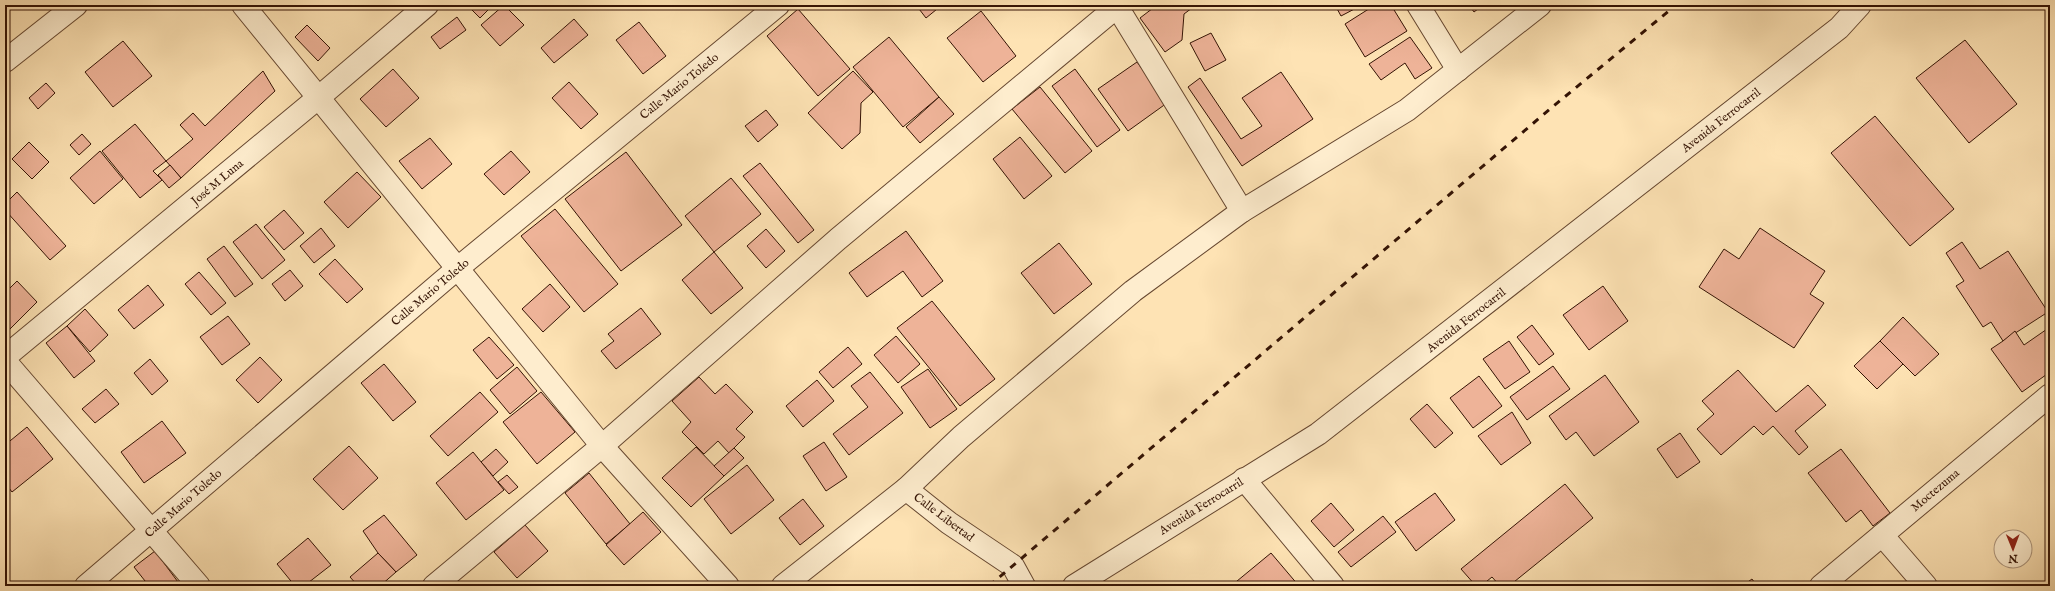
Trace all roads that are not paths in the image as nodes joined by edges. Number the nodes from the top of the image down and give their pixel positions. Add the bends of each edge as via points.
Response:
1 (76, 5) edge
2 (243, 5) edge
3 (427, 5) edge
4 (778, 5) edge
5 (1117, 5) edge
6 (1418, 5) edge
7 (1540, 5) edge
8 (1860, 5) edge
9 (5, 61) edge
10 (1458, 70) junction
11 (318, 98) junction
12 (1242, 211) junction
13 (458, 268) junction
14 (5, 357) edge
15 (5, 361) edge
16 (2050, 395) edge
17 (602, 446) junction
18 (1244, 479) junction
19 (906, 489) junction
20 (151, 531) junction
21 (1882, 535) junction
22 (86, 586) edge
23 (199, 586) edge
24 (434, 586) edge
25 (728, 586) edge
26 (784, 586) edge
27 (1024, 586) edge
28 (1074, 586) edge
29 (1333, 586) edge
30 (1821, 586) edge
31 (1926, 586) edge

1 - 9 street
2 - 11 street
3 - 11 street, José M Luna
4 - 13 street, Calle Mario Toledo
5 - 12 street
5 - 17 street via 838,239
6 - 10 street
7 - 10 street
8 - 18 street, Avenida Ferrocarril via 1839,28 1318,434
10 - 12 street via 1407,110
11 - 13 street
11 - 14 street, José M Luna
12 - 19 street via 1133,291 961,437
13 - 17 street
13 - 20 street, Calle Mario Toledo
15 - 20 street
16 - 21 street, Moctezuma
17 - 24 street
17 - 25 street
18 - 28 street, Avenida Ferrocarril
18 - 29 street
19 - 26 street, Calle Libertad
19 - 27 street, Calle Libertad via 949,523 1013,566
20 - 22 street, Calle Mario Toledo
20 - 23 street
21 - 30 street, Moctezuma
21 - 31 street

